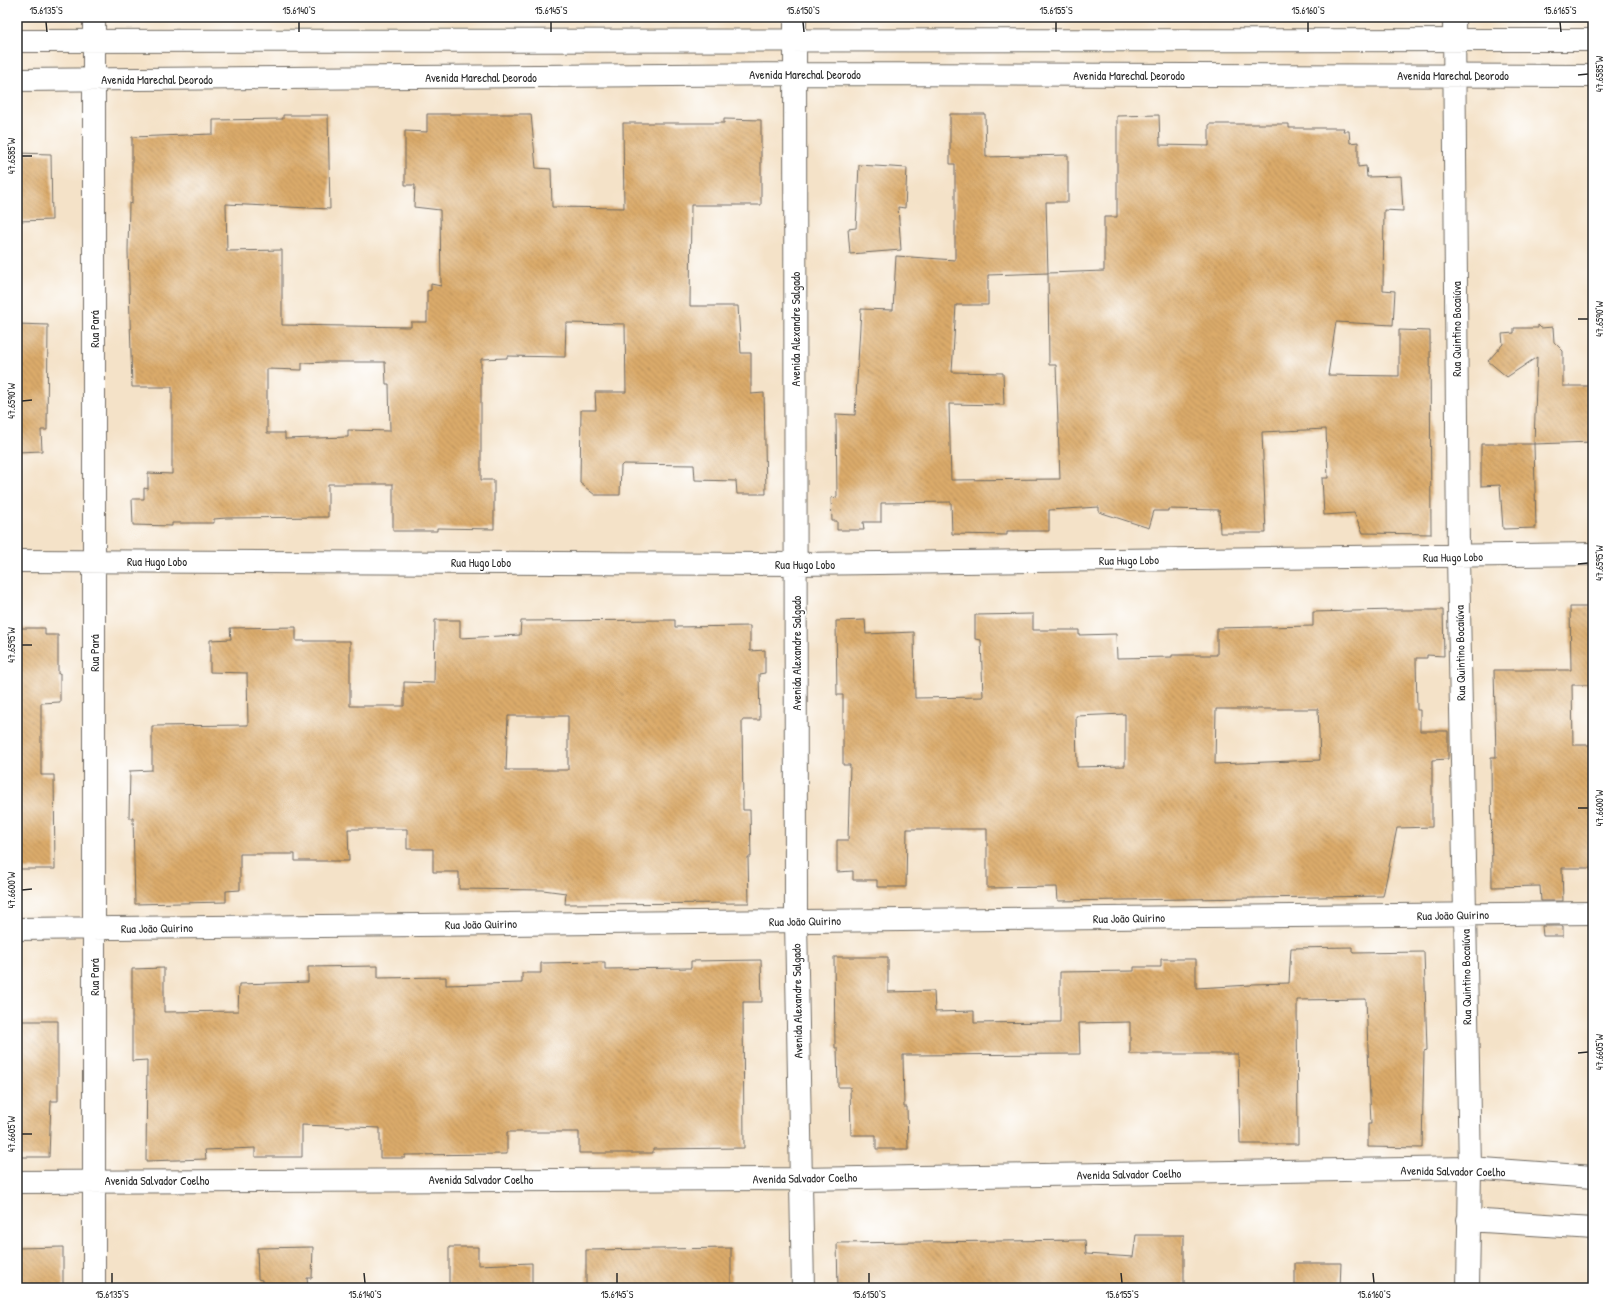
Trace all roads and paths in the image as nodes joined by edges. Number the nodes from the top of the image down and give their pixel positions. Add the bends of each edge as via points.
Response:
1 (94, 17) edge
2 (795, 17) edge
3 (1454, 17) edge
4 (795, 39) junction
5 (94, 40) junction
6 (1454, 40) junction
7 (1593, 40) edge
8 (17, 41) edge
9 (795, 74) junction
10 (1454, 75) junction
11 (1593, 76) edge
12 (17, 80) edge
13 (94, 80) junction
14 (1593, 554) edge
15 (1458, 557) junction
16 (94, 560) junction
17 (17, 561) edge
18 (796, 564) junction
19 (1593, 913) edge
20 (1465, 914) junction
21 (796, 921) junction
22 (17, 929) edge
23 (94, 929) junction
24 (1470, 1168) junction
25 (1593, 1177) edge
26 (800, 1179) junction
27 (94, 1180) junction
28 (17, 1182) edge
29 (1468, 1220) junction
30 (1593, 1228) edge
31 (94, 1288) edge
32 (803, 1288) edge
33 (1468, 1288) edge

1 - 5 street, Rua Pará
2 - 4 street, Avenida Alexandre Salgado
3 - 6 street, Rua Quintino Bocaiúva
4 - 5 street
4 - 6 street
4 - 9 street, Avenida Alexandre Salgado
5 - 8 street
5 - 13 street, Rua Pará
6 - 7 street
6 - 10 street, Rua Quintino Bocaiúva
9 - 10 street, Avenida Marechal Deorodo
9 - 13 street, Avenida Marechal Deorodo
9 - 18 street, Avenida Alexandre Salgado
10 - 11 street, Avenida Marechal Deorodo
10 - 15 street, Rua Quintino Bocaiúva
12 - 13 street, Avenida Marechal Deorodo
13 - 16 street, Rua Pará
14 - 15 street, Rua Hugo Lobo
15 - 18 street, Rua Hugo Lobo
15 - 20 street, Rua Quintino Bocaiúva
16 - 17 street, Rua Hugo Lobo
16 - 18 street, Rua Hugo Lobo
16 - 23 street, Rua Pará
18 - 21 street, Avenida Alexandre Salgado
19 - 20 street, Rua João Quirino
20 - 21 street, Rua João Quirino
20 - 24 street, Rua Quintino Bocaiúva
21 - 23 street, Rua João Quirino
21 - 26 street, Avenida Alexandre Salgado
22 - 23 street, Rua João Quirino
23 - 27 street, Rua Pará
24 - 25 street, Avenida Salvador Coelho
24 - 26 street, Avenida Salvador Coelho
24 - 29 street, Rua Quintino Bocaiúva
26 - 27 street, Avenida Salvador Coelho
26 - 32 street, Avenida Alexandre Salgado
27 - 28 street, Avenida Salvador Coelho
27 - 31 street, Rua Pará
29 - 30 street
29 - 33 street, Rua Quintino Bocaiúva

